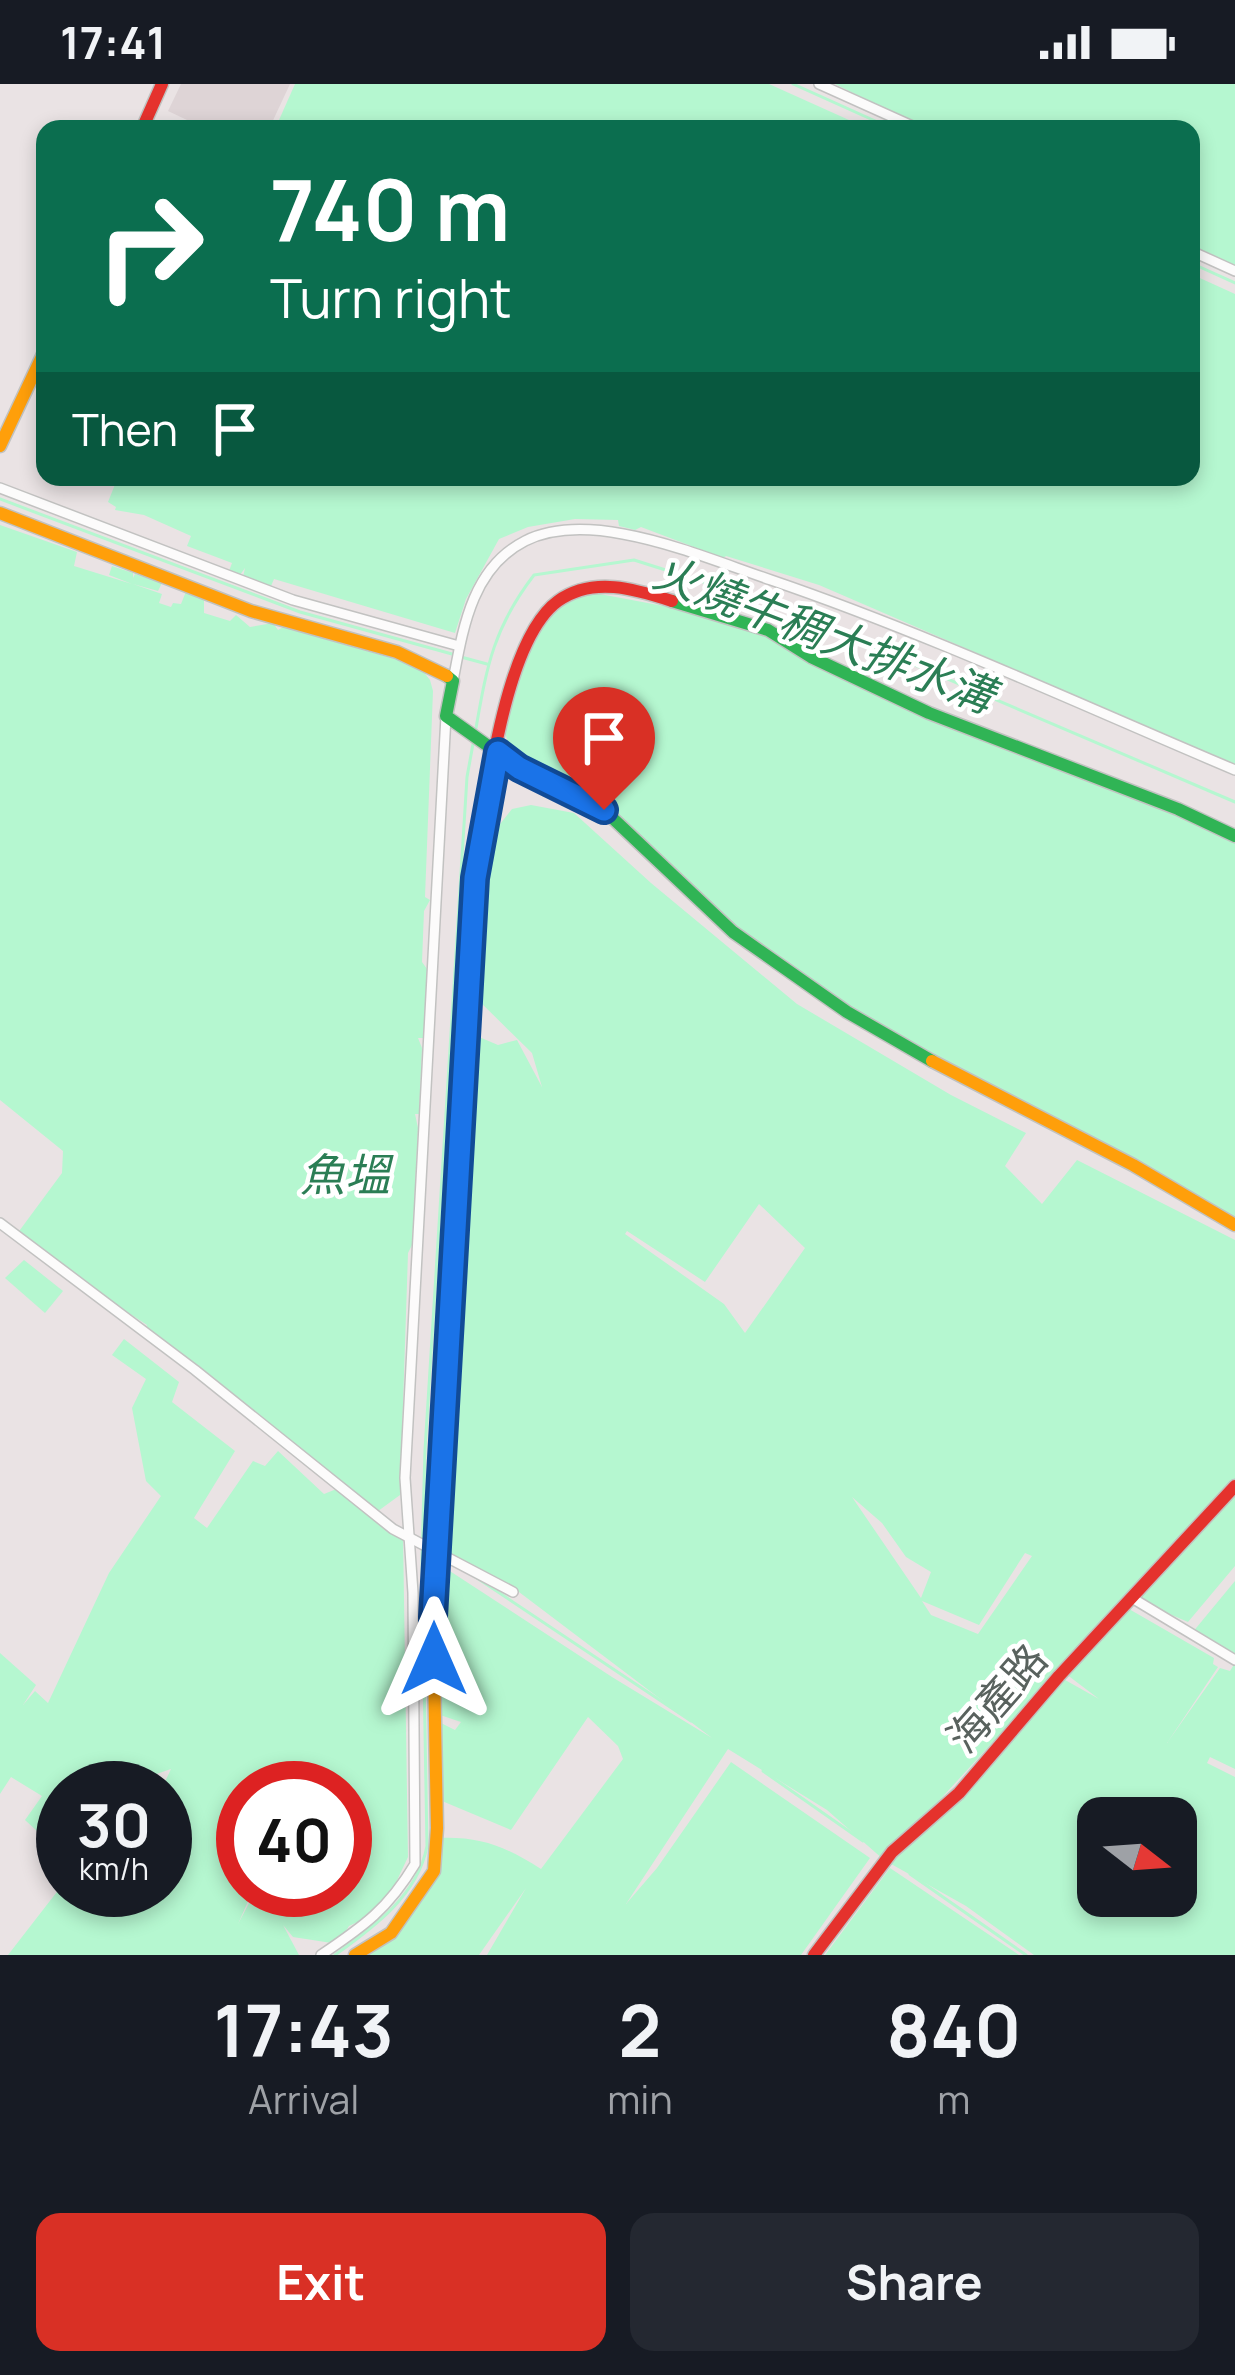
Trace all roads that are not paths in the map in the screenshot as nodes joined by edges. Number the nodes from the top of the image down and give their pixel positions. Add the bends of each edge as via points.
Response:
1 (162, 84) edge
2 (819, 84) edge
3 (146, 120) edge
4 (899, 120) edge
5 (1200, 255) edge
6 (1235, 271) edge
7 (36, 369) edge
8 (0, 446) edge
9 (0, 488) edge
10 (0, 513) edge
11 (460, 646) junction
12 (453, 681) junction
13 (446, 716) junction
14 (498, 752) junction
15 (1235, 770) edge
16 (1235, 836) edge
17 (0, 1222) edge
18 (1235, 1226) edge
19 (1235, 1486) edge
20 (408, 1539) junction
21 (437, 1553) junction
22 (513, 1592) dead end
23 (1132, 1598) junction
24 (1235, 1660) edge
25 (321, 1955) edge
26 (355, 1955) edge
27 (814, 1955) edge

1 - 3 street
2 - 4 street
5 - 6 street
7 - 8 street
9 - 11 street via 293,600
10 - 12 street via 287,624 416,659
11 - 12 street
11 - 15 street via 476,592 524,541 555,531 627,534 873,615
12 - 13 street
13 - 14 street
13 - 20 street via 408,1398
14 - 16 street via 516,665 542,617 576,591 634,590 768,630 929,713
14 - 18 street via 604,810 734,932 847,1012
14 - 21 street via 475,878
17 - 20 street
19 - 23 street, 海產路
20 - 21 street
20 - 25 street via 415,1864 372,1921
21 - 22 street
21 - 26 street via 434,1871 391,1933
23 - 24 street
23 - 27 street, 海產路 via 959,1793 892,1852

